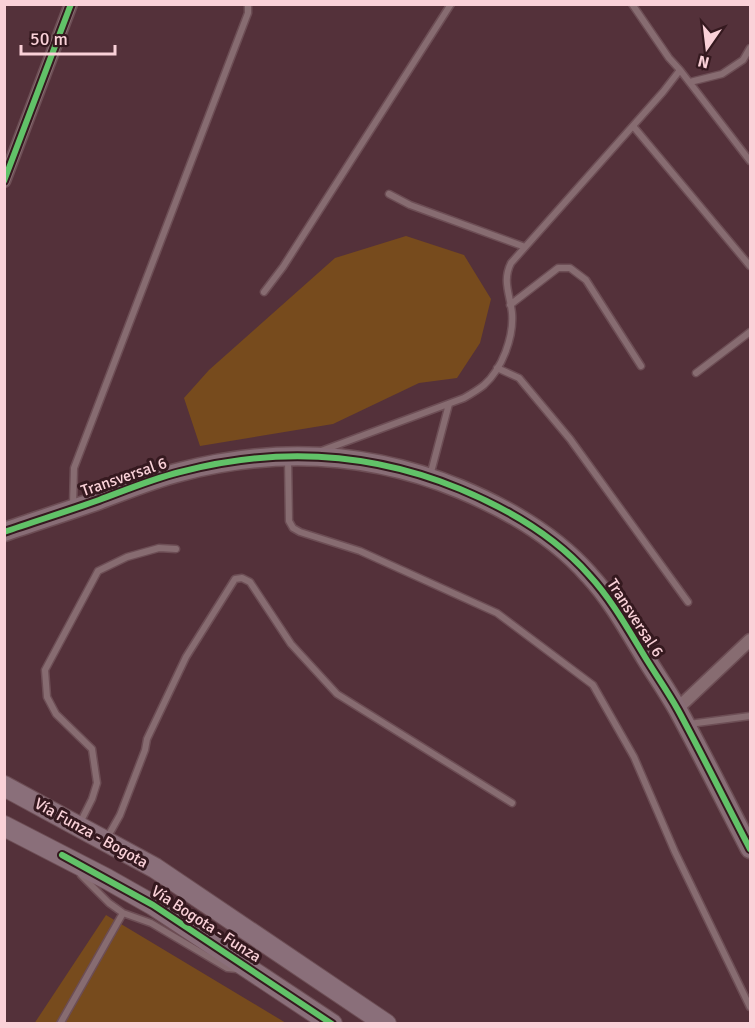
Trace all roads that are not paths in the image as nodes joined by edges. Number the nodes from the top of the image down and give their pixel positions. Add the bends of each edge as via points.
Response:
1 (71, 4) edge
2 (248, 4) edge
3 (451, 4) edge
4 (632, 4) edge
5 (750, 48) edge
6 (680, 70) junction
7 (690, 82) junction
8 (633, 126) junction
9 (750, 161) edge
10 (4, 181) edge
11 (389, 194) dead end
12 (525, 247) junction
13 (750, 266) edge
14 (264, 292) dead end
15 (510, 305) junction
16 (750, 332) edge
17 (641, 366) dead end
18 (497, 368) junction
19 (696, 373) dead end
20 (449, 405) junction
21 (309, 455) junction
22 (288, 456) junction
23 (429, 477) junction
24 (73, 509) junction
25 (4, 532) edge
26 (176, 549) dead end
27 (688, 602) dead end
28 (750, 640) edge
29 (750, 716) edge
30 (681, 717) junction
31 (4, 786) edge
32 (512, 803) dead end
33 (4, 826) edge
34 (79, 826) junction
35 (105, 841) junction
36 (750, 849) edge
37 (62, 855) junction
38 (123, 913) junction
39 (255, 971) junction
40 (750, 1007) edge
41 (60, 1023) edge
42 (332, 1023) edge
43 (386, 1023) edge

1 - 10 street
2 - 24 lane via 248,13 74,468
3 - 14 lane
4 - 6 lane
5 - 7 lane via 743,60 722,74
6 - 7 lane
6 - 8 lane
7 - 9 lane
8 - 12 lane
8 - 13 lane
11 - 12 lane via 410,206
12 - 15 lane via 507,272
15 - 17 lane via 558,268 570,268 586,280
15 - 18 lane via 509,342
16 - 19 lane
18 - 20 lane via 484,385
18 - 27 lane via 519,378 570,439
20 - 21 lane
20 - 23 lane
21 - 22 street, Transversal 6
21 - 23 street, Transversal 6 via 355,459
22 - 24 street, Transversal 6 via 182,471
22 - 40 lane via 289,521 293,528 360,551 497,612 593,685 634,757
23 - 30 street, Transversal 6 via 502,508 550,538 574,559 613,604
24 - 25 street, Transversal 6
26 - 34 lane via 159,548 127,557 99,571 45,670 46,698 56,714 92,749 98,783
28 - 30 street
29 - 30 lane
30 - 36 street, Transversal 6
31 - 34 main road, Vía Funza - Bogota
32 - 35 lane via 337,694 291,644 250,582 242,578 235,579 186,657 147,739 120,815
33 - 37 main road, Vía Bogota - Funza
34 - 35 main road, Vía Funza - Bogota
34 - 37 main road
35 - 43 main road, Vía Funza - Bogota via 155,868
37 - 38 lane
37 - 39 main road, Vía Bogota - Funza via 153,905
38 - 39 lane via 151,923 227,968
38 - 41 lane
39 - 42 main road, Vía Bogota - Funza

